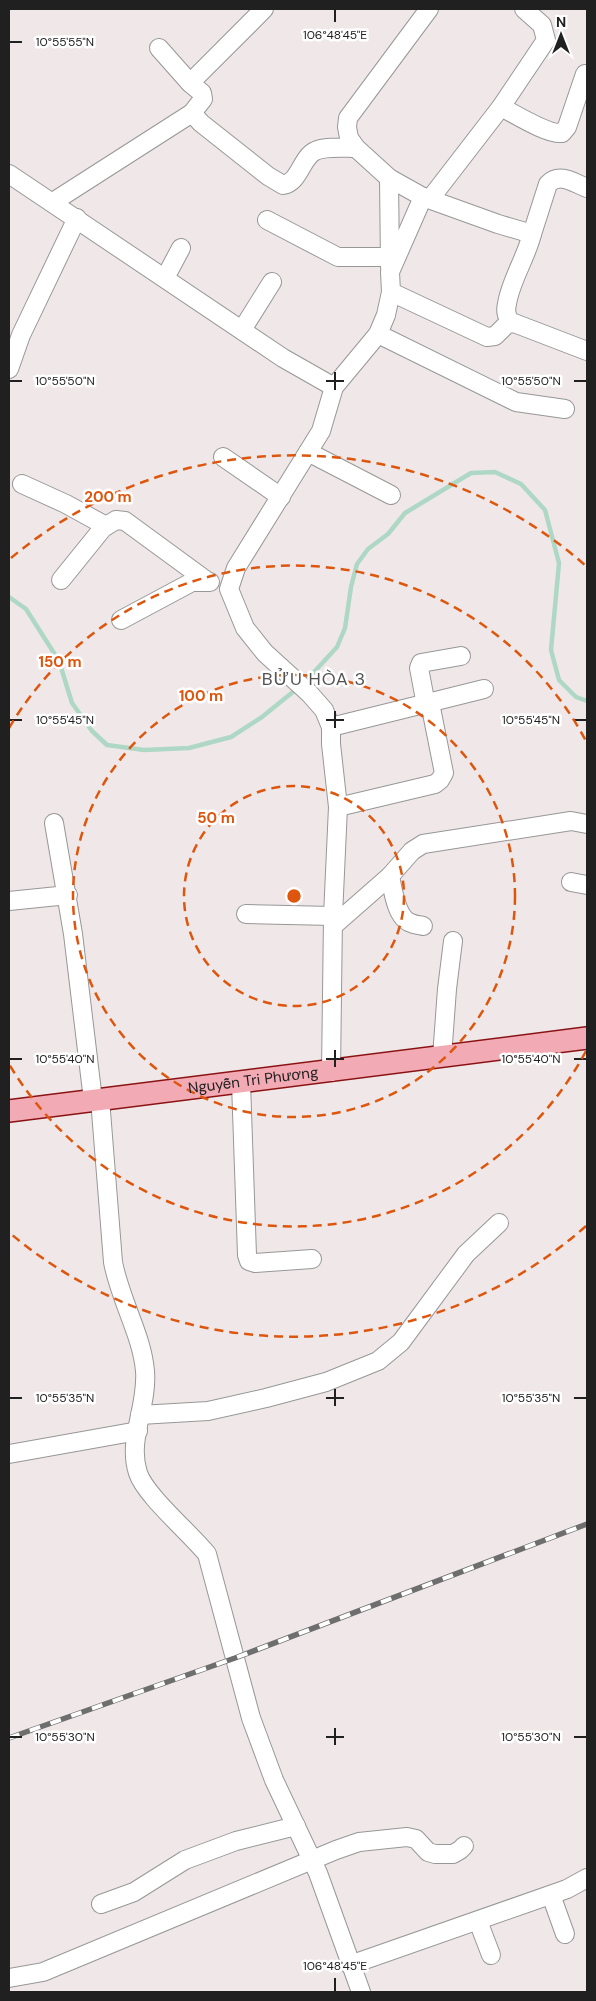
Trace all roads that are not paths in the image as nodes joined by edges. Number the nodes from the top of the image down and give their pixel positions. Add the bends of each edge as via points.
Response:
1 (264, 9) edge
2 (429, 9) edge
3 (524, 9) edge
4 (159, 48) dead end
5 (585, 74) dead end
6 (190, 83) junction
7 (501, 107) junction
8 (192, 113) junction
9 (356, 148) junction
10 (9, 174) edge
11 (389, 178) junction
12 (587, 188) edge
13 (426, 198) junction
14 (53, 202) junction
15 (77, 218) junction
16 (267, 220) dead end
17 (532, 234) junction
18 (181, 248) dead end
19 (390, 264) junction
20 (165, 278) junction
21 (272, 282) dead end
22 (391, 292) junction
23 (510, 323) junction
24 (242, 330) junction
25 (378, 334) junction
26 (587, 351) edge
27 (9, 369) edge
28 (334, 387) junction
29 (564, 409) dead end
30 (308, 452) junction
31 (223, 457) dead end
32 (22, 484) dead end
33 (391, 495) dead end
34 (281, 497) junction
35 (106, 526) junction
36 (60, 580) dead end
37 (207, 581) junction
38 (229, 589) junction
39 (121, 620) dead end
40 (461, 656) dead end
41 (484, 689) dead end
42 (428, 704) junction
43 (331, 727) junction
44 (338, 807) junction
45 (54, 823) dead end
46 (587, 824) edge
47 (390, 876) junction
48 (68, 895) junction
49 (9, 901) edge
50 (246, 914) dead end
51 (333, 921) junction
52 (424, 926) dead end
53 (453, 941) dead end
54 (587, 1038) edge
55 (442, 1057) junction
56 (331, 1072) junction
57 (241, 1083) junction
58 (97, 1099) junction
59 (9, 1111) edge
60 (499, 1223) dead end
61 (312, 1259) dead end
62 (139, 1423) junction
63 (9, 1454) edge
64 (296, 1826) junction
65 (464, 1846) dead end
66 (312, 1861) junction
67 (587, 1878) edge
68 (551, 1895) junction
69 (101, 1904) dead end
70 (478, 1920) junction
71 (565, 1934) dead end
72 (491, 1955) dead end
73 (350, 1965) junction
74 (10, 1976) edge
75 (360, 1992) edge

1 - 6 street
2 - 9 street via 348,118 346,127
3 - 7 street via 542,25 546,40
4 - 6 street
5 - 7 street via 562,133 557,134
6 - 8 street via 202,93 203,99
7 - 13 street
8 - 9 street via 201,124 283,185 296,176 314,152
8 - 14 street
9 - 11 street
10 - 14 street
11 - 13 street
11 - 19 street
12 - 17 street via 560,177 553,179 548,184
13 - 17 street
13 - 19 street
14 - 15 street
15 - 20 street
15 - 27 street via 21,335
16 - 19 street via 338,257
17 - 23 street via 507,303
18 - 20 street
19 - 22 street
20 - 24 street
21 - 24 street
22 - 23 street via 487,338 495,336
22 - 25 street
23 - 26 street
24 - 28 street
25 - 28 street
25 - 29 street via 516,402
28 - 30 street via 321,431
30 - 33 street
30 - 34 street
31 - 34 street
32 - 35 street
34 - 38 street via 236,568
35 - 36 street
35 - 37 street via 116,520 125,521
37 - 38 street
37 - 39 street via 192,582
38 - 43 street via 246,628 265,652 309,692 324,710
40 - 42 street via 421,662 419,668
41 - 42 street
42 - 43 street
42 - 44 street via 444,773 440,780 435,784
43 - 44 street
44 - 51 street
45 - 48 street
46 - 47 street via 571,821 423,844 412,851
47 - 51 street
47 - 52 street via 401,913 411,923
48 - 49 street
48 - 58 street
50 - 51 street
51 - 56 street
53 - 55 street
54 - 55 main road, Nguyễn Tri Phương
55 - 56 main road, Nguyễn Tri Phương
56 - 57 main road, Nguyễn Tri Phương
57 - 58 main road, Nguyễn Tri Phương
57 - 61 street via 249,1261
58 - 59 main road, Nguyễn Tri Phương
58 - 62 street via 113,1262 117,1283 143,1357 144,1397
60 - 62 street via 466,1254 401,1342 378,1361 326,1382 266,1398
62 - 63 street
62 - 64 street via 134,1454 139,1475 207,1554 251,1718 274,1780
64 - 66 street
64 - 69 street via 236,1841 185,1860 134,1892
65 - 66 street via 453,1854 435,1854 428,1852 416,1838 407,1837 359,1842
66 - 73 street
66 - 74 street via 43,1972
67 - 68 street
68 - 70 street
68 - 71 street
70 - 72 street
70 - 73 street
73 - 75 street

